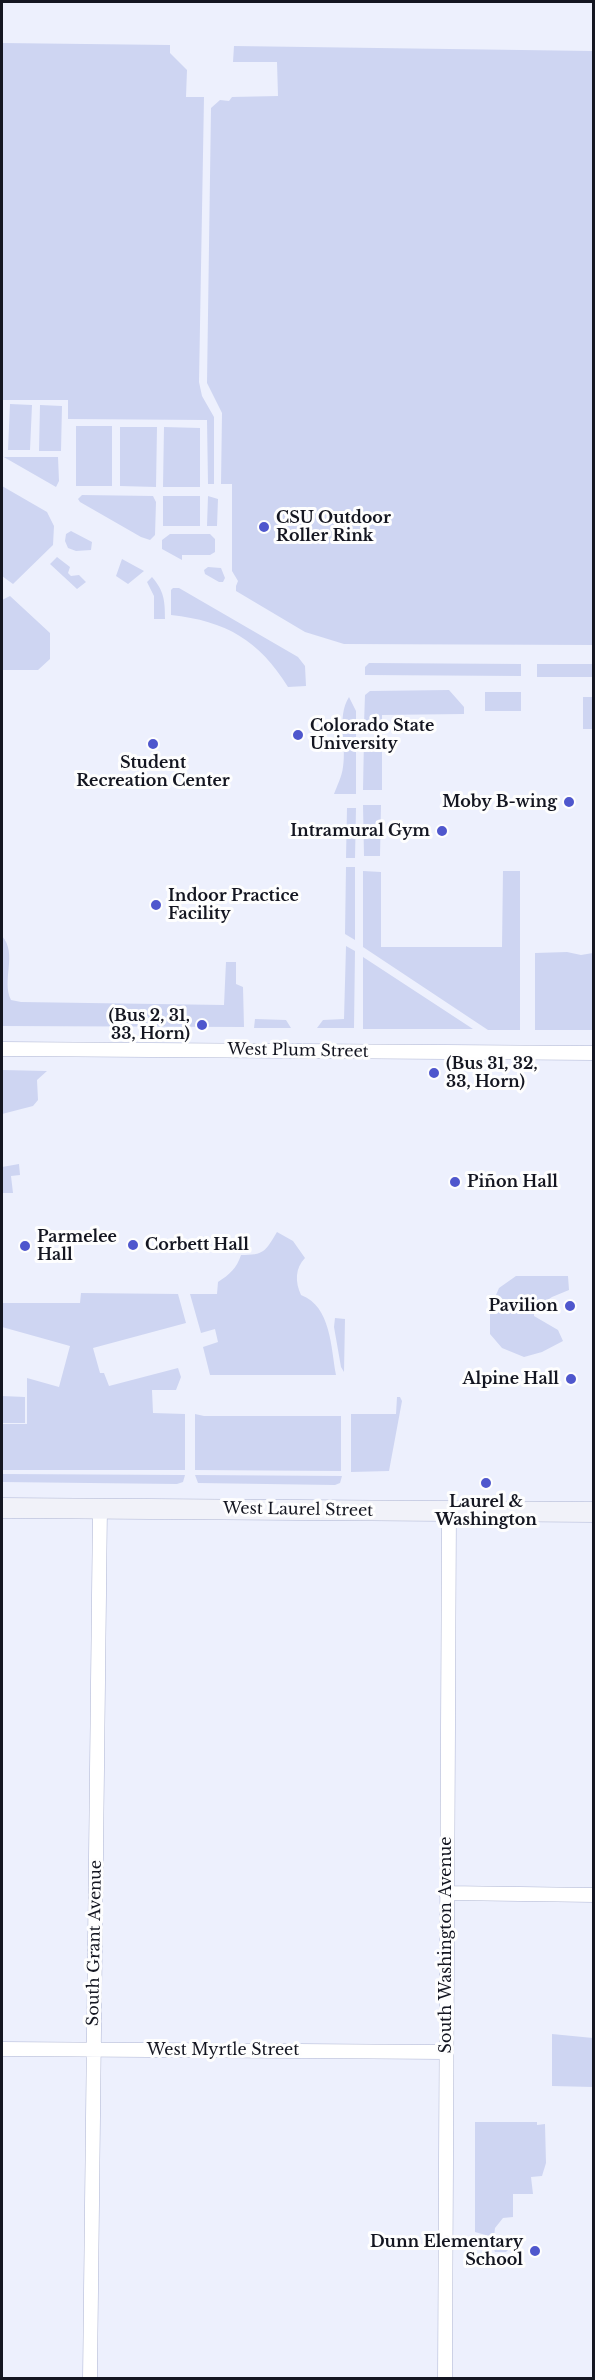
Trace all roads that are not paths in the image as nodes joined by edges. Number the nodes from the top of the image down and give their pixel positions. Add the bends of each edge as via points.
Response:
1 (2, 1049) edge
2 (594, 1053) edge
3 (2, 1508) edge
4 (100, 1508) junction
5 (449, 1511) junction
6 (594, 1512) edge
7 (446, 1893) junction
8 (594, 1895) edge
9 (2, 2049) edge
10 (94, 2050) junction
11 (445, 2052) junction
12 (90, 2379) edge
13 (445, 2379) edge

1 - 2 street, West Plum Street
3 - 4 main road, West Laurel Street
4 - 5 main road, West Laurel Street
4 - 10 street, South Grant Avenue
5 - 6 main road, West Laurel Street
5 - 7 street, South Washington Avenue
7 - 8 street
7 - 11 street, South Washington Avenue
9 - 10 street, West Myrtle Street
10 - 11 street, West Myrtle Street
10 - 12 street, South Grant Avenue
11 - 13 street, South Washington Avenue

